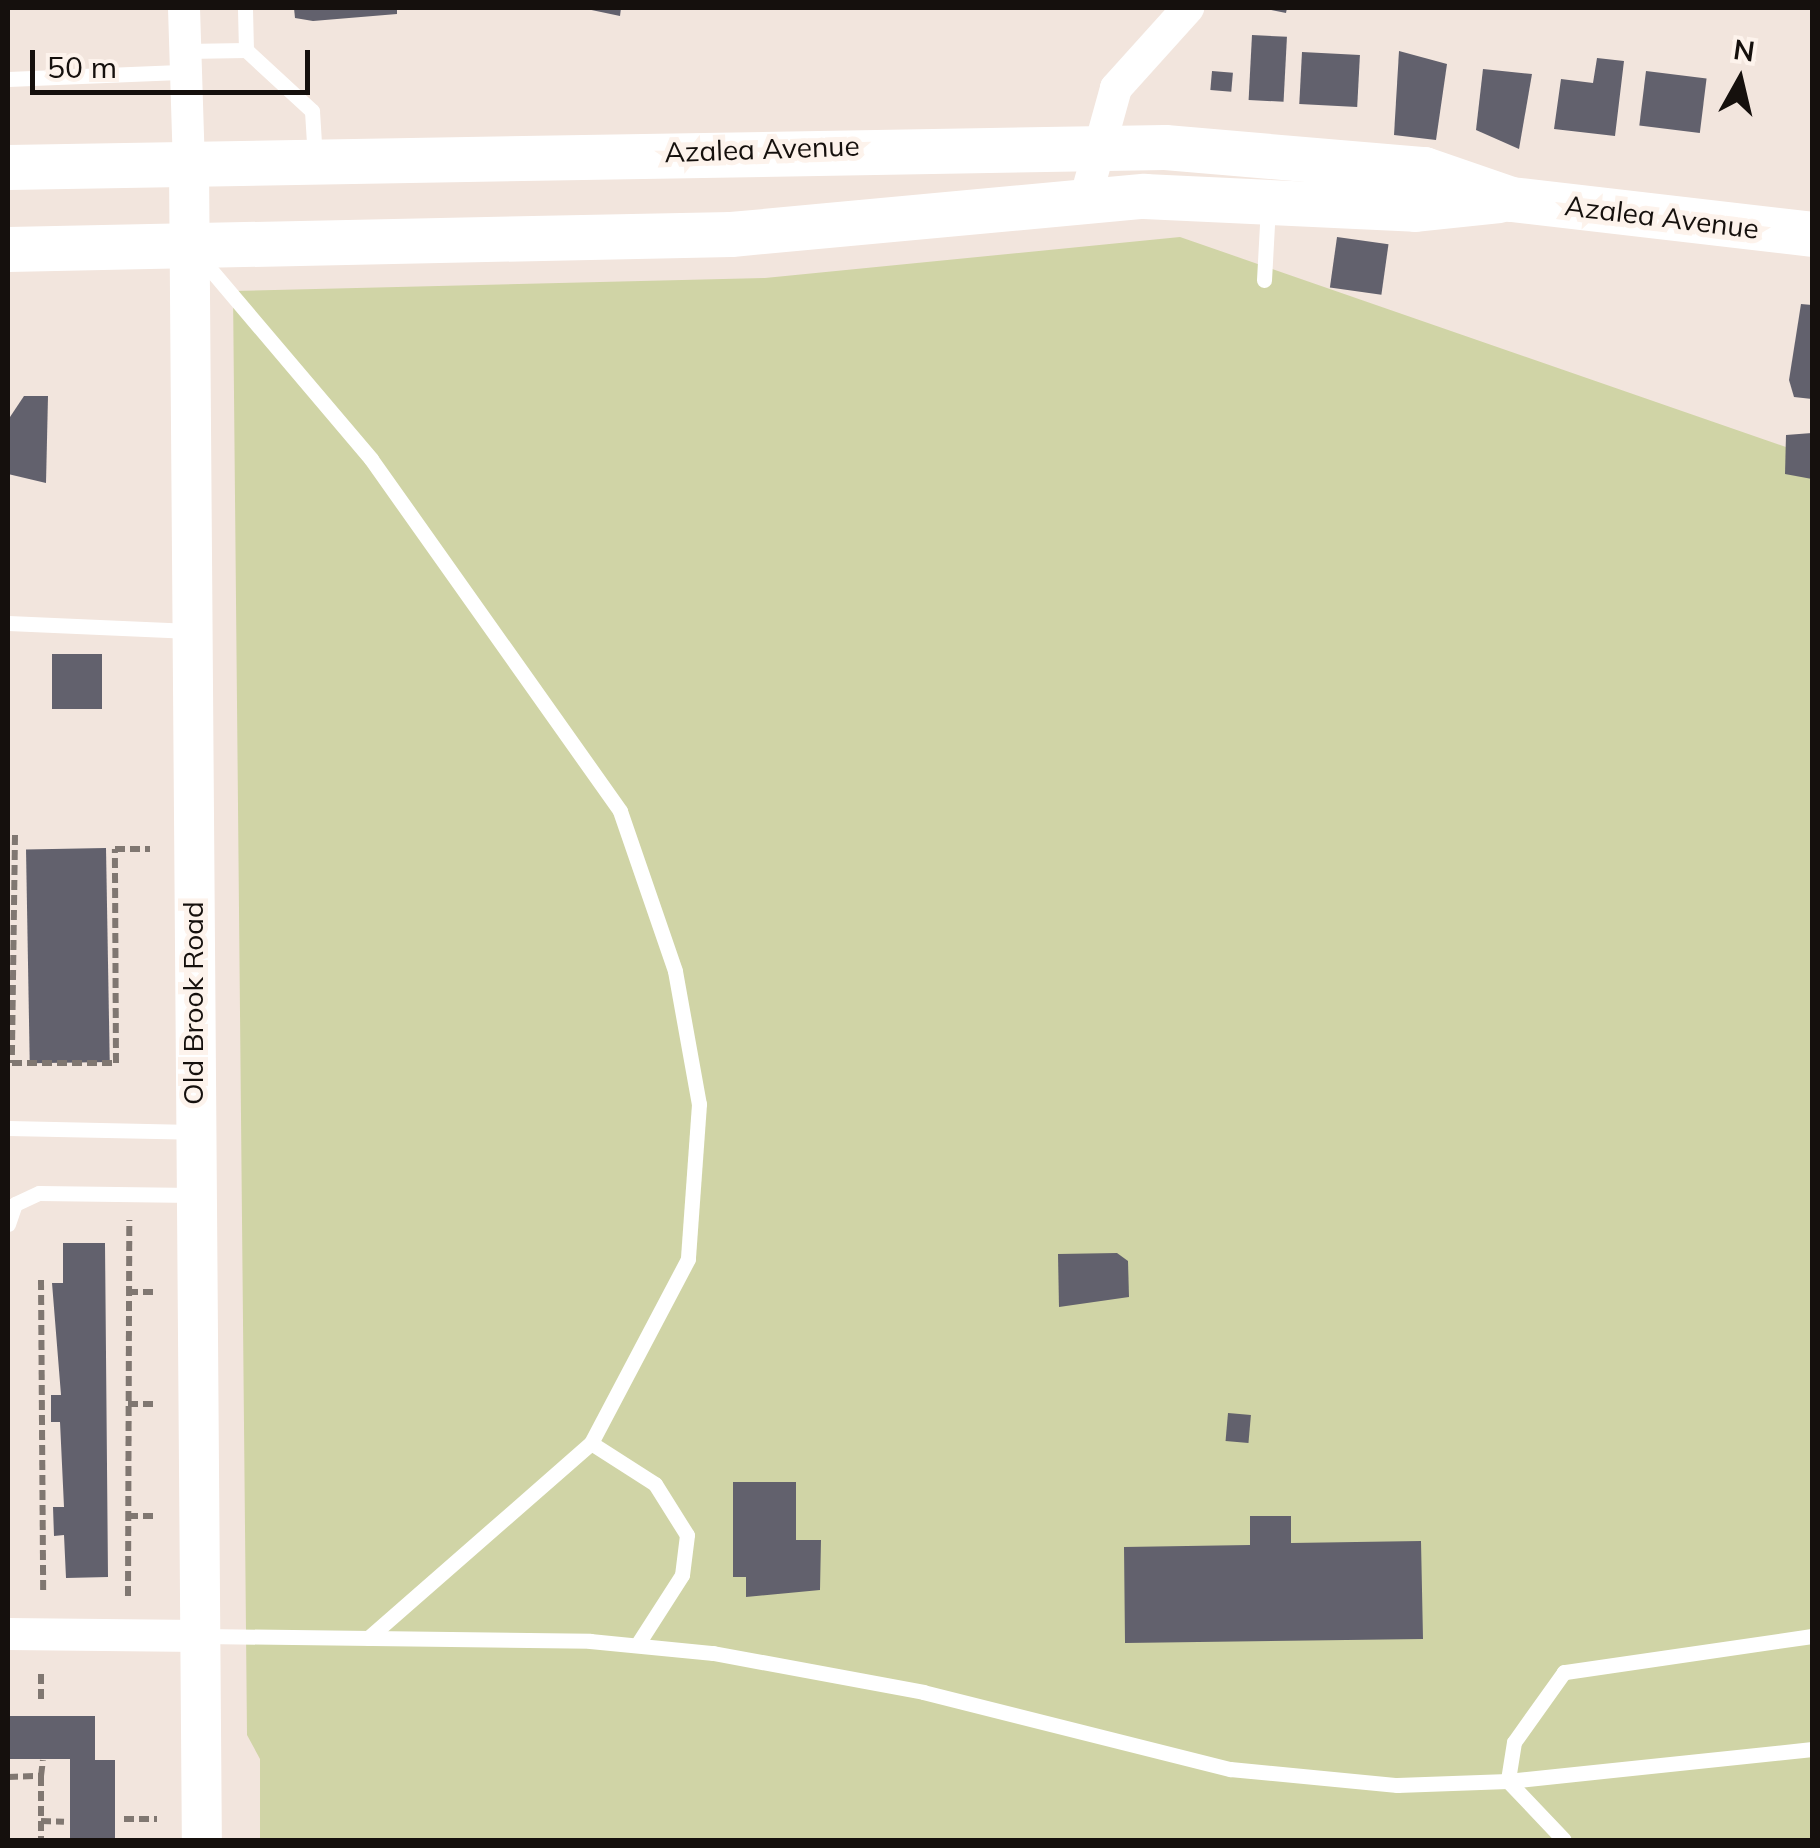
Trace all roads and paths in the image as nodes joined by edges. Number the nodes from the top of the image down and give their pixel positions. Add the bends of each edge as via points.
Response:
1 (184, 8) edge
2 (245, 8) edge
3 (1188, 8) edge
4 (246, 50) junction
5 (186, 61) junction
6 (8, 79) edge
7 (1094, 146) junction
8 (315, 162) junction
9 (189, 165) junction
10 (8, 167) edge
11 (1268, 198) junction
12 (1511, 199) junction
13 (1085, 200) junction
14 (1812, 234) edge
15 (190, 245) junction
16 (8, 249) edge
17 (1264, 280) dead end
18 (8, 623) edge
19 (190, 631) junction
20 (15, 835) dead end
21 (150, 849) dead end
22 (8, 1128) edge
23 (194, 1132) junction
24 (194, 1195) junction
25 (129, 1202) dead end
26 (8, 1224) edge
27 (41, 1280) dead end
28 (128, 1292) junction
29 (154, 1292) dead end
30 (128, 1404) junction
31 (154, 1404) dead end
32 (591, 1443) junction
33 (128, 1516) junction
34 (155, 1516) dead end
35 (43, 1594) dead end
36 (128, 1596) dead end
37 (8, 1634) edge
38 (200, 1636) junction
39 (1812, 1636) edge
40 (368, 1638) junction
41 (637, 1645) junction
42 (42, 1671) dead end
43 (40, 1698) dead end
44 (1812, 1750) edge
45 (43, 1760) dead end
46 (41, 1776) junction
47 (8, 1777) edge
48 (1508, 1782) junction
49 (124, 1819) dead end
50 (157, 1819) dead end
51 (41, 1821) junction
52 (64, 1822) dead end
53 (40, 1840) edge
54 (202, 1840) edge
55 (1564, 1840) edge

1 - 5 street
2 - 4 lane
3 - 7 street via 1134,59
4 - 5 lane
4 - 8 lane via 312,111
5 - 6 lane
5 - 9 street
7 - 8 main road, Azalea Avenue
7 - 12 main road, Azalea Avenue via 1424,169
7 - 13 street
8 - 9 main road, Azalea Avenue
9 - 10 main road, Azalea Avenue
9 - 15 street, Old Brook Road
11 - 12 main road, Azalea Avenue via 1415,210
11 - 13 main road, Azalea Avenue
11 - 17 lane
12 - 14 main road, Azalea Avenue
13 - 15 main road, Azalea Avenue via 732,234
15 - 16 main road, Azalea Avenue
15 - 19 street, Old Brook Road
15 - 32 lane via 371,459 508,641 620,811 675,972 700,1104 688,1260
18 - 19 lane
19 - 23 street, Old Brook Road
20 - 21 path via 12,1063 116,1063 114,849
22 - 23 lane
23 - 24 street, Old Brook Road
24 - 26 lane via 39,1194 15,1204
24 - 38 street, Old Brook Road
25 - 28 path
27 - 35 path
28 - 29 path
28 - 30 path
30 - 31 path
30 - 33 path
32 - 40 lane
32 - 41 lane via 656,1484 687,1535 682,1575
33 - 34 path
33 - 36 path
37 - 38 street
38 - 40 lane
38 - 54 street, Old Brook Road
39 - 48 lane via 1564,1672 1514,1742
40 - 41 lane
41 - 48 lane via 836,1672 1230,1769 1397,1785
42 - 43 path
44 - 48 lane
45 - 46 path
46 - 47 path
46 - 51 path
48 - 55 lane
49 - 50 path
51 - 52 path
51 - 53 path

